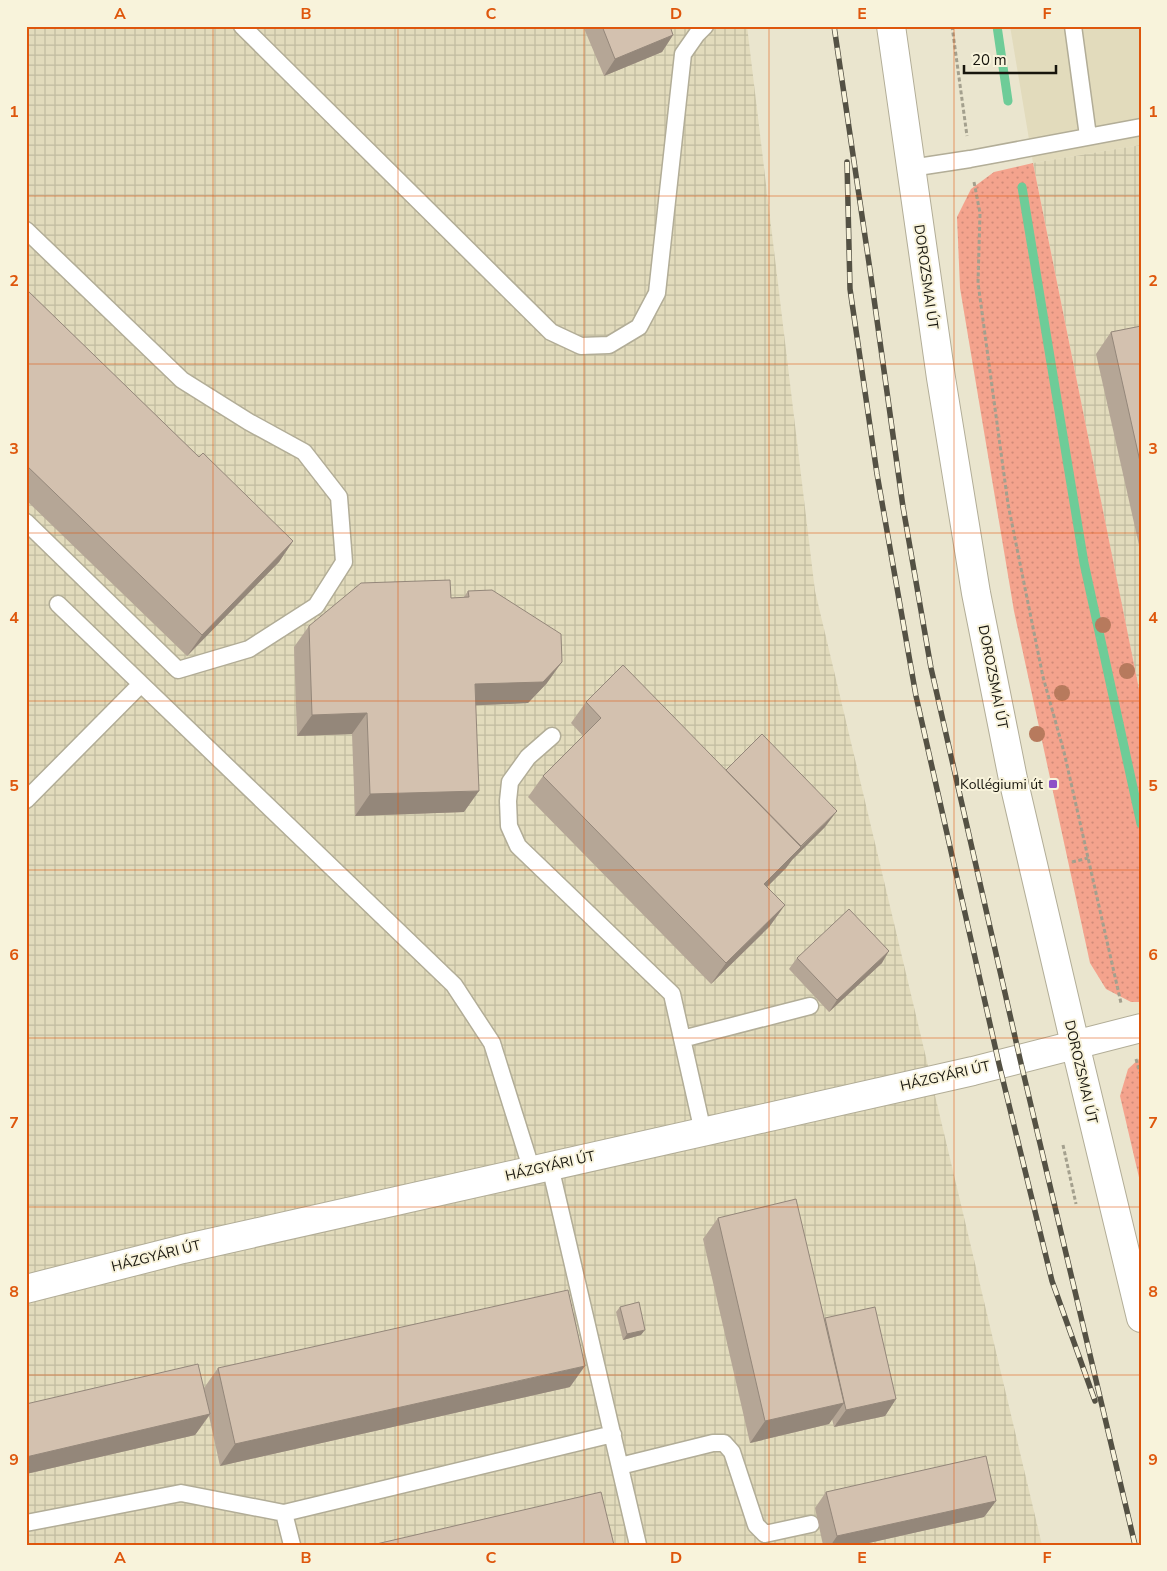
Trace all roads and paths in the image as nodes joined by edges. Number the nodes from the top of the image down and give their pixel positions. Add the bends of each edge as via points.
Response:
1 (242, 26) edge
2 (891, 26) edge
3 (952, 26) edge
4 (1072, 26) edge
5 (698, 29) edge
6 (1141, 127) edge
7 (1088, 136) junction
8 (970, 159) junction
9 (911, 168) junction
10 (26, 230) edge
11 (26, 522) edge
12 (58, 604) dead end
13 (141, 684) junction
14 (552, 736) dead end
15 (26, 800) edge
16 (1088, 858) junction
17 (1072, 862) dead end
18 (810, 1006) dead end
19 (1135, 1029) edge
20 (682, 1039) junction
21 (1075, 1044) junction
22 (703, 1132) junction
23 (1063, 1145) dead end
24 (541, 1169) junction
25 (1076, 1204) dead end
26 (26, 1288) edge
27 (1141, 1318) edge
28 (612, 1434) junction
29 (620, 1466) junction
30 (284, 1513) junction
31 (26, 1523) edge
32 (811, 1524) dead end
33 (292, 1545) edge
34 (638, 1545) edge

1 - 5 lane via 551,332 581,346 609,345 639,327 657,293 683,54
2 - 9 main road, DOROZSMAI ÚT
3 - 8 path
4 - 7 lane
6 - 7 lane
7 - 8 lane
8 - 9 lane
8 - 16 path via 980,213 978,283 1008,504 1043,677
9 - 21 main road, DOROZSMAI ÚT via 976,593 1013,778
10 - 11 lane via 182,380 304,452 339,497 344,562 316,606 249,649 178,670
12 - 13 lane
13 - 15 lane
13 - 24 lane via 454,985 492,1043
14 - 20 lane via 528,757 510,782 509,826 518,846 672,994
16 - 17 path
16 - 19 path
18 - 20 lane
19 - 21 main road
20 - 22 lane
21 - 22 main road, HÁZGYÁRI ÚT via 973,1071
21 - 27 main road, DOROZSMAI ÚT
22 - 24 main road, HÁZGYÁRI ÚT
23 - 25 path
24 - 26 main road, HÁZGYÁRI ÚT
24 - 28 lane
28 - 29 lane
28 - 30 lane
29 - 32 lane via 724,1443 732,1452 756,1525 765,1534
29 - 34 lane
30 - 31 lane via 180,1492
30 - 33 lane

